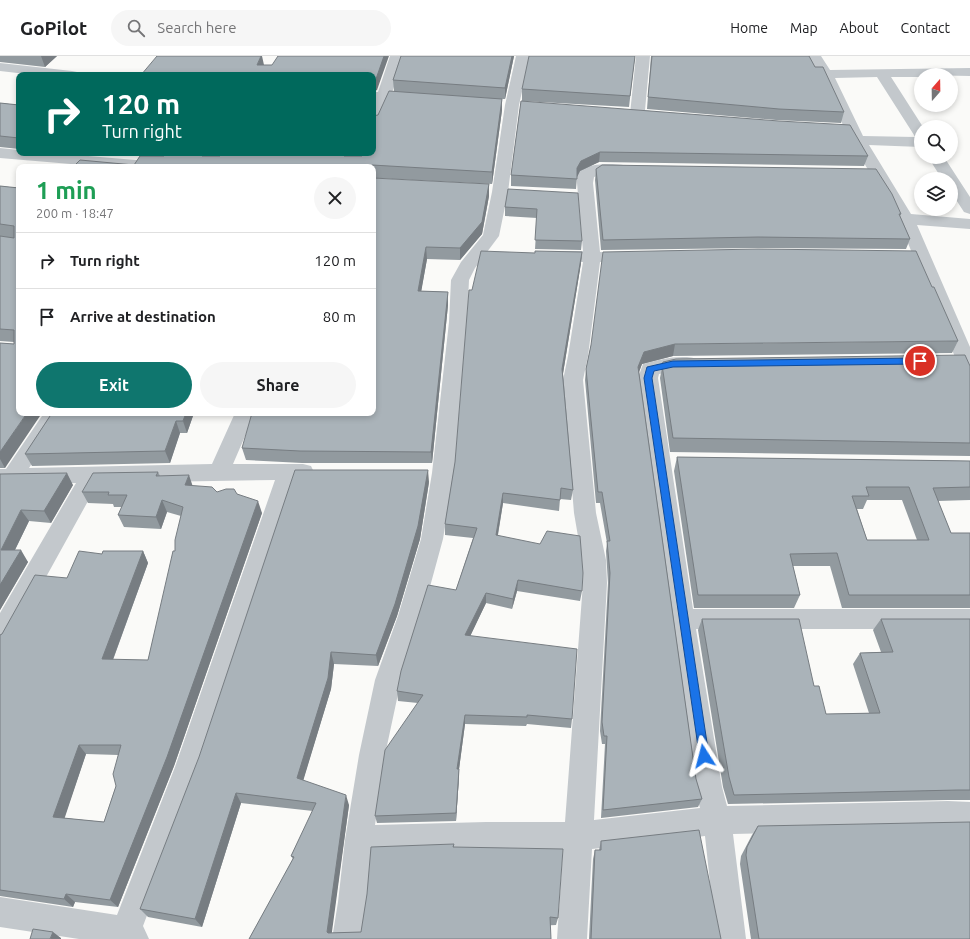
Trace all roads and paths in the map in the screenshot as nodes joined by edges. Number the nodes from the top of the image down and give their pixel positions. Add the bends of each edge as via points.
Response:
1 (4, 56) edge
2 (397, 56) edge
3 (523, 56) edge
4 (643, 56) edge
5 (814, 56) edge
6 (0, 60) edge
7 (0, 67) edge
8 (45, 72) edge
9 (970, 72) edge
10 (826, 74) junction
11 (882, 74) junction
12 (378, 97) edge
13 (429, 100) edge
14 (504, 104) junction
15 (528, 106) edge
16 (376, 107) edge
17 (622, 113) edge
18 (637, 114) junction
19 (681, 118) edge
20 (914, 123) edge
21 (850, 133) junction
22 (914, 141) edge
23 (0, 153) edge
24 (16, 154) edge
25 (34, 156) edge
26 (125, 164) edge
27 (643, 170) edge
28 (958, 191) edge
29 (970, 209) edge
30 (906, 219) junction
31 (970, 224) edge
32 (477, 254) junction
33 (500, 255) edge
34 (538, 256) edge
35 (623, 256) edge
36 (592, 257) junction
37 (943, 360) edge
38 (712, 364) edge
39 (968, 364) edge
40 (53, 416) edge
41 (244, 416) edge
42 (219, 472) junction
43 (289, 472) junction
44 (320, 472) edge
45 (420, 473) edge
46 (443, 473) junction
47 (91, 476) junction
48 (6, 477) edge
49 (682, 619) junction
50 (970, 619) edge
51 (0, 636) edge
52 (970, 816) edge
53 (717, 820) junction
54 (578, 836) junction
55 (359, 840) junction
56 (0, 912) edge
57 (130, 935) edge
58 (347, 939) edge
59 (572, 939) edge
60 (731, 939) edge

1 - 6 street
2 - 12 street
3 - 14 street
4 - 18 street
5 - 10 street
7 - 8 street
9 - 11 street
10 - 11 street
10 - 21 street
11 - 20 street
12 - 13 street
12 - 16 street
14 - 15 street
14 - 32 street via 500,192 491,236
17 - 18 street
18 - 19 street
21 - 22 street
21 - 30 street via 870,173
23 - 24 street
25 - 26 street
27 - 36 street via 599,169 586,174 580,196
28 - 29 street
30 - 31 street
30 - 39 street via 912,256
32 - 33 street
32 - 46 street via 460,280
34 - 36 street
35 - 36 street
36 - 54 street via 573,380 595,583
37 - 39 street
38 - 49 street via 673,364 650,369 648,378 668,462
40 - 48 street
41 - 42 street
42 - 43 street
42 - 47 street
43 - 44 street
43 - 57 street
45 - 46 street
46 - 55 street via 432,539 388,680 372,755
47 - 48 street
47 - 51 street
49 - 50 street
49 - 53 street via 708,787
52 - 53 street
53 - 54 street
53 - 60 street
54 - 55 street
54 - 59 street
55 - 58 street
56 - 57 street

